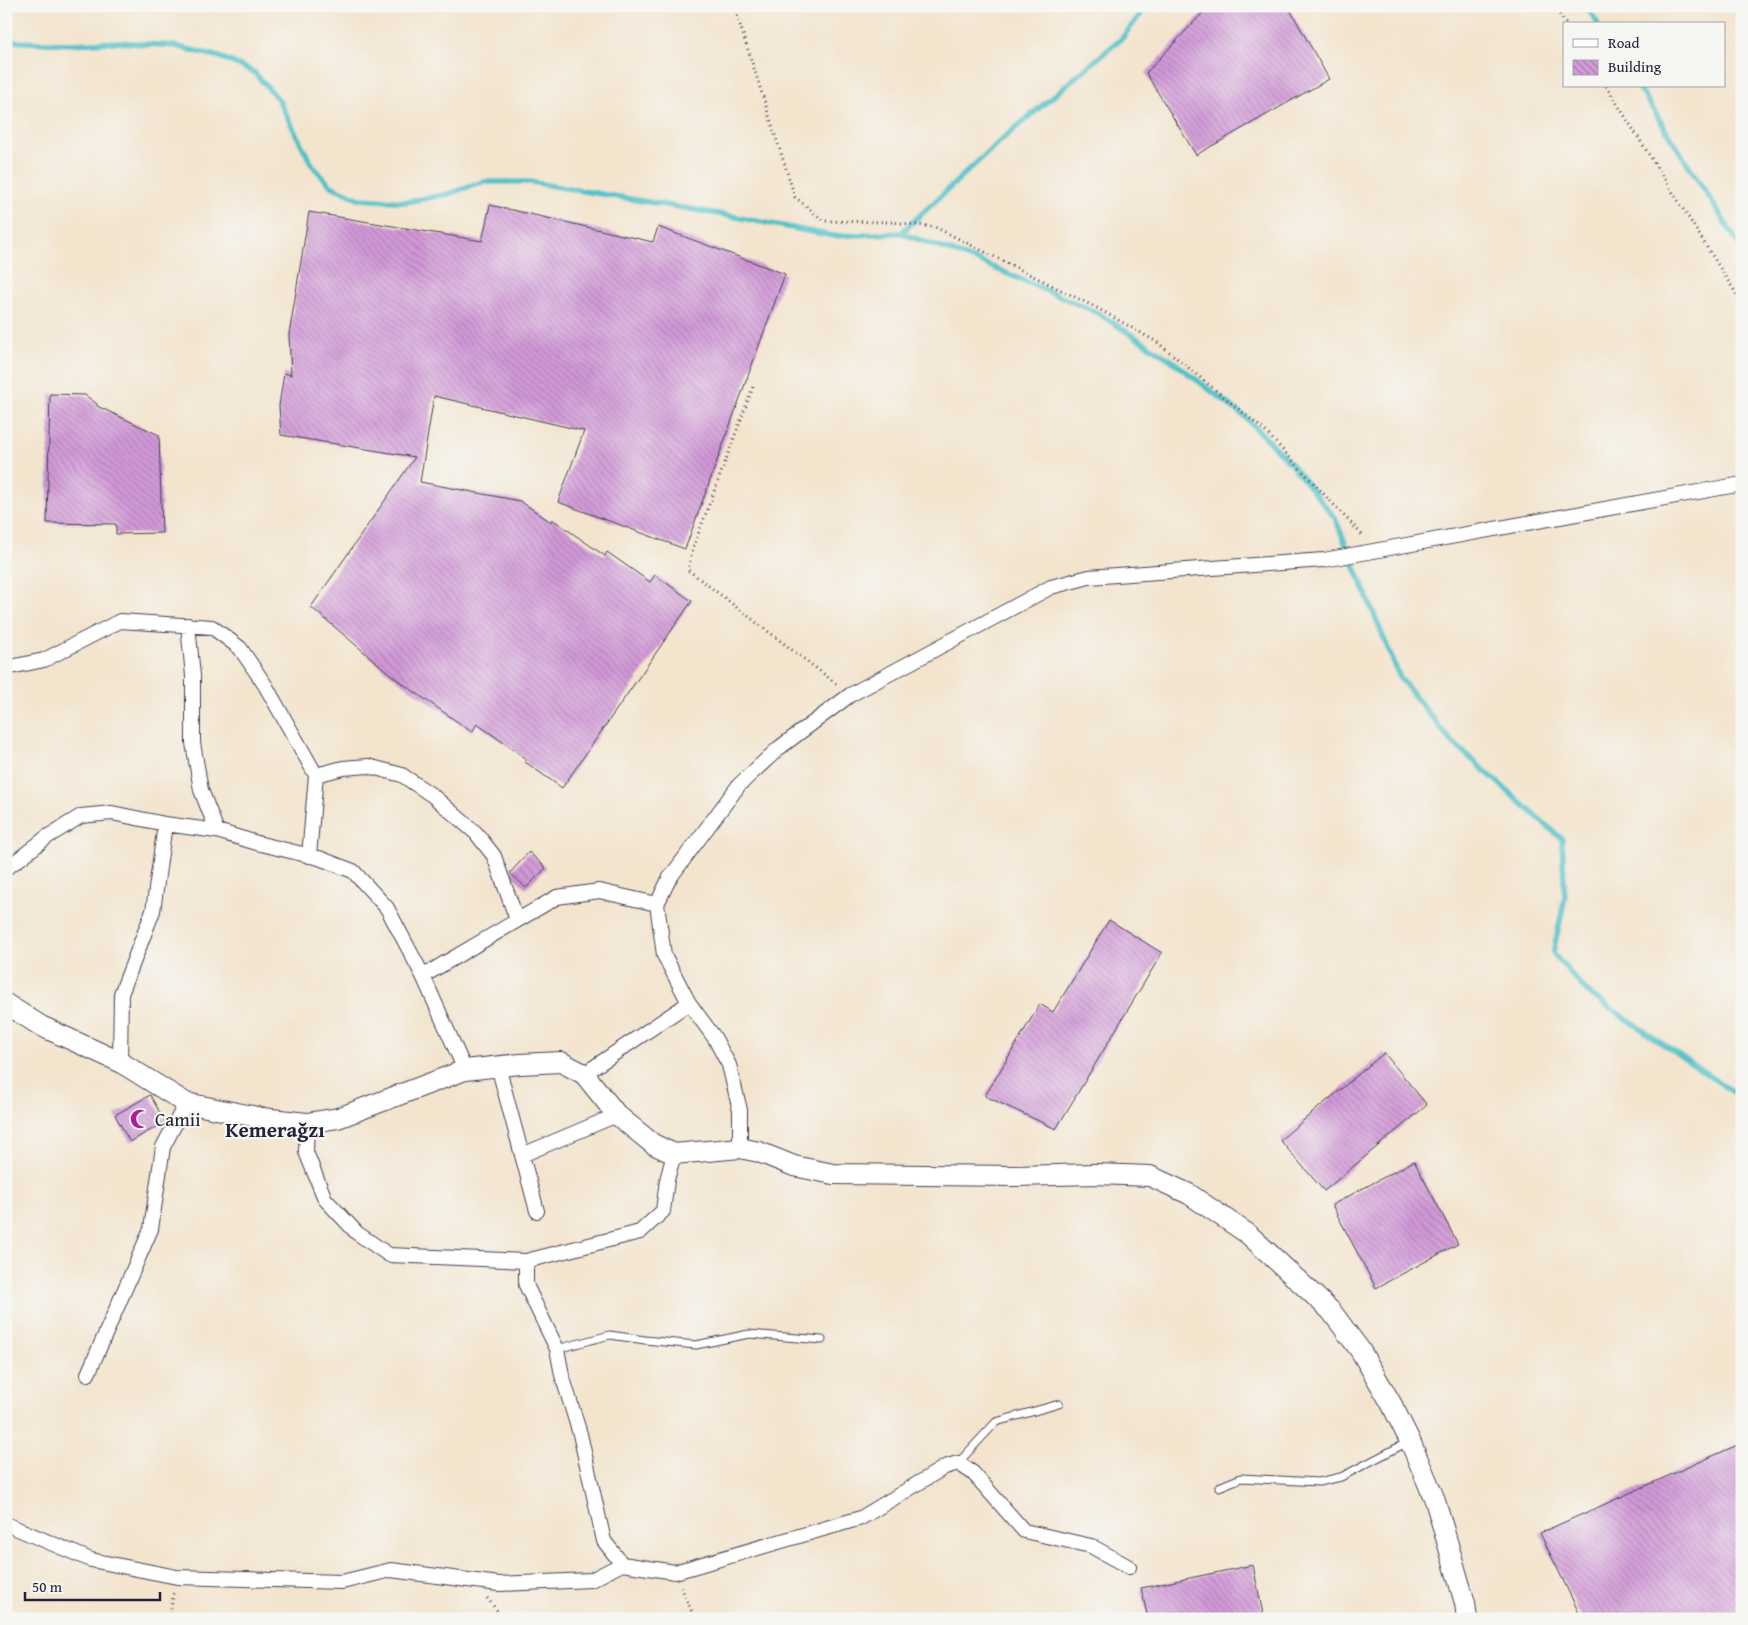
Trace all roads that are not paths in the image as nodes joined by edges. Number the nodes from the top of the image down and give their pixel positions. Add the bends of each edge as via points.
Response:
1 (1742, 484) edge
2 (188, 625) junction
3 (6, 668) edge
4 (316, 775) junction
5 (165, 824) junction
6 (217, 831) junction
7 (309, 856) junction
8 (6, 868) edge
9 (657, 904) junction
10 (517, 920) junction
11 (423, 976) junction
12 (689, 1003) junction
13 (6, 1004) edge
14 (120, 1062) junction
15 (498, 1066) junction
16 (465, 1070) junction
17 (584, 1074) junction
18 (186, 1103) junction
19 (617, 1115) junction
20 (307, 1123) junction
21 (740, 1148) junction
22 (674, 1154) junction
23 (522, 1155) junction
24 (537, 1211) dead end
25 (526, 1260) junction
26 (822, 1340) dead end
27 (557, 1349) junction
28 (88, 1374) dead end
29 (1059, 1404) dead end
30 (1410, 1441) junction
31 (958, 1463) junction
32 (1219, 1487) dead end
33 (6, 1524) edge
34 (622, 1564) junction
35 (1129, 1567) dead end
36 (1467, 1619) edge

1 - 9 street via 1324,560 1089,577 1050,587 850,695 778,748 739,785 668,879
2 - 3 street via 120,621 44,660
2 - 4 street via 212,627 240,648 266,685
2 - 6 street via 193,676 193,743 201,790
4 - 7 street
4 - 10 street via 368,766 402,776 433,796 476,833 494,856
5 - 6 street
5 - 8 street via 112,813 80,816
5 - 14 street via 153,911 121,994
6 - 7 street
7 - 11 street via 353,871 387,908
9 - 10 street via 599,891 557,897
9 - 12 street via 664,955
10 - 11 street
11 - 16 street
12 - 17 street
12 - 21 street via 714,1037 729,1065 740,1110
13 - 14 street via 41,1026
14 - 18 street
15 - 16 street
15 - 17 street via 561,1062
15 - 23 street
16 - 20 street via 338,1118
17 - 19 street
18 - 20 street
18 - 28 street via 163,1147 150,1229
19 - 22 street via 653,1144
19 - 23 street
20 - 25 street via 306,1152 325,1199 357,1233 389,1255
21 - 22 street
21 - 30 street via 794,1166 833,1174 1150,1176 1189,1194 1248,1234 1331,1312 1360,1350
22 - 25 street via 663,1211 640,1232
23 - 24 street
25 - 27 street via 526,1285
26 - 27 lane via 749,1334 696,1345 610,1335
27 - 34 street via 604,1541
29 - 31 lane via 996,1422
30 - 32 lane via 1341,1477 1319,1482 1241,1478
30 - 36 street via 1435,1500
31 - 34 street via 945,1467 861,1518 675,1572
31 - 35 street via 973,1473 1024,1531 1091,1546
33 - 34 street via 91,1560 177,1577 342,1582 391,1570 499,1584 591,1580

